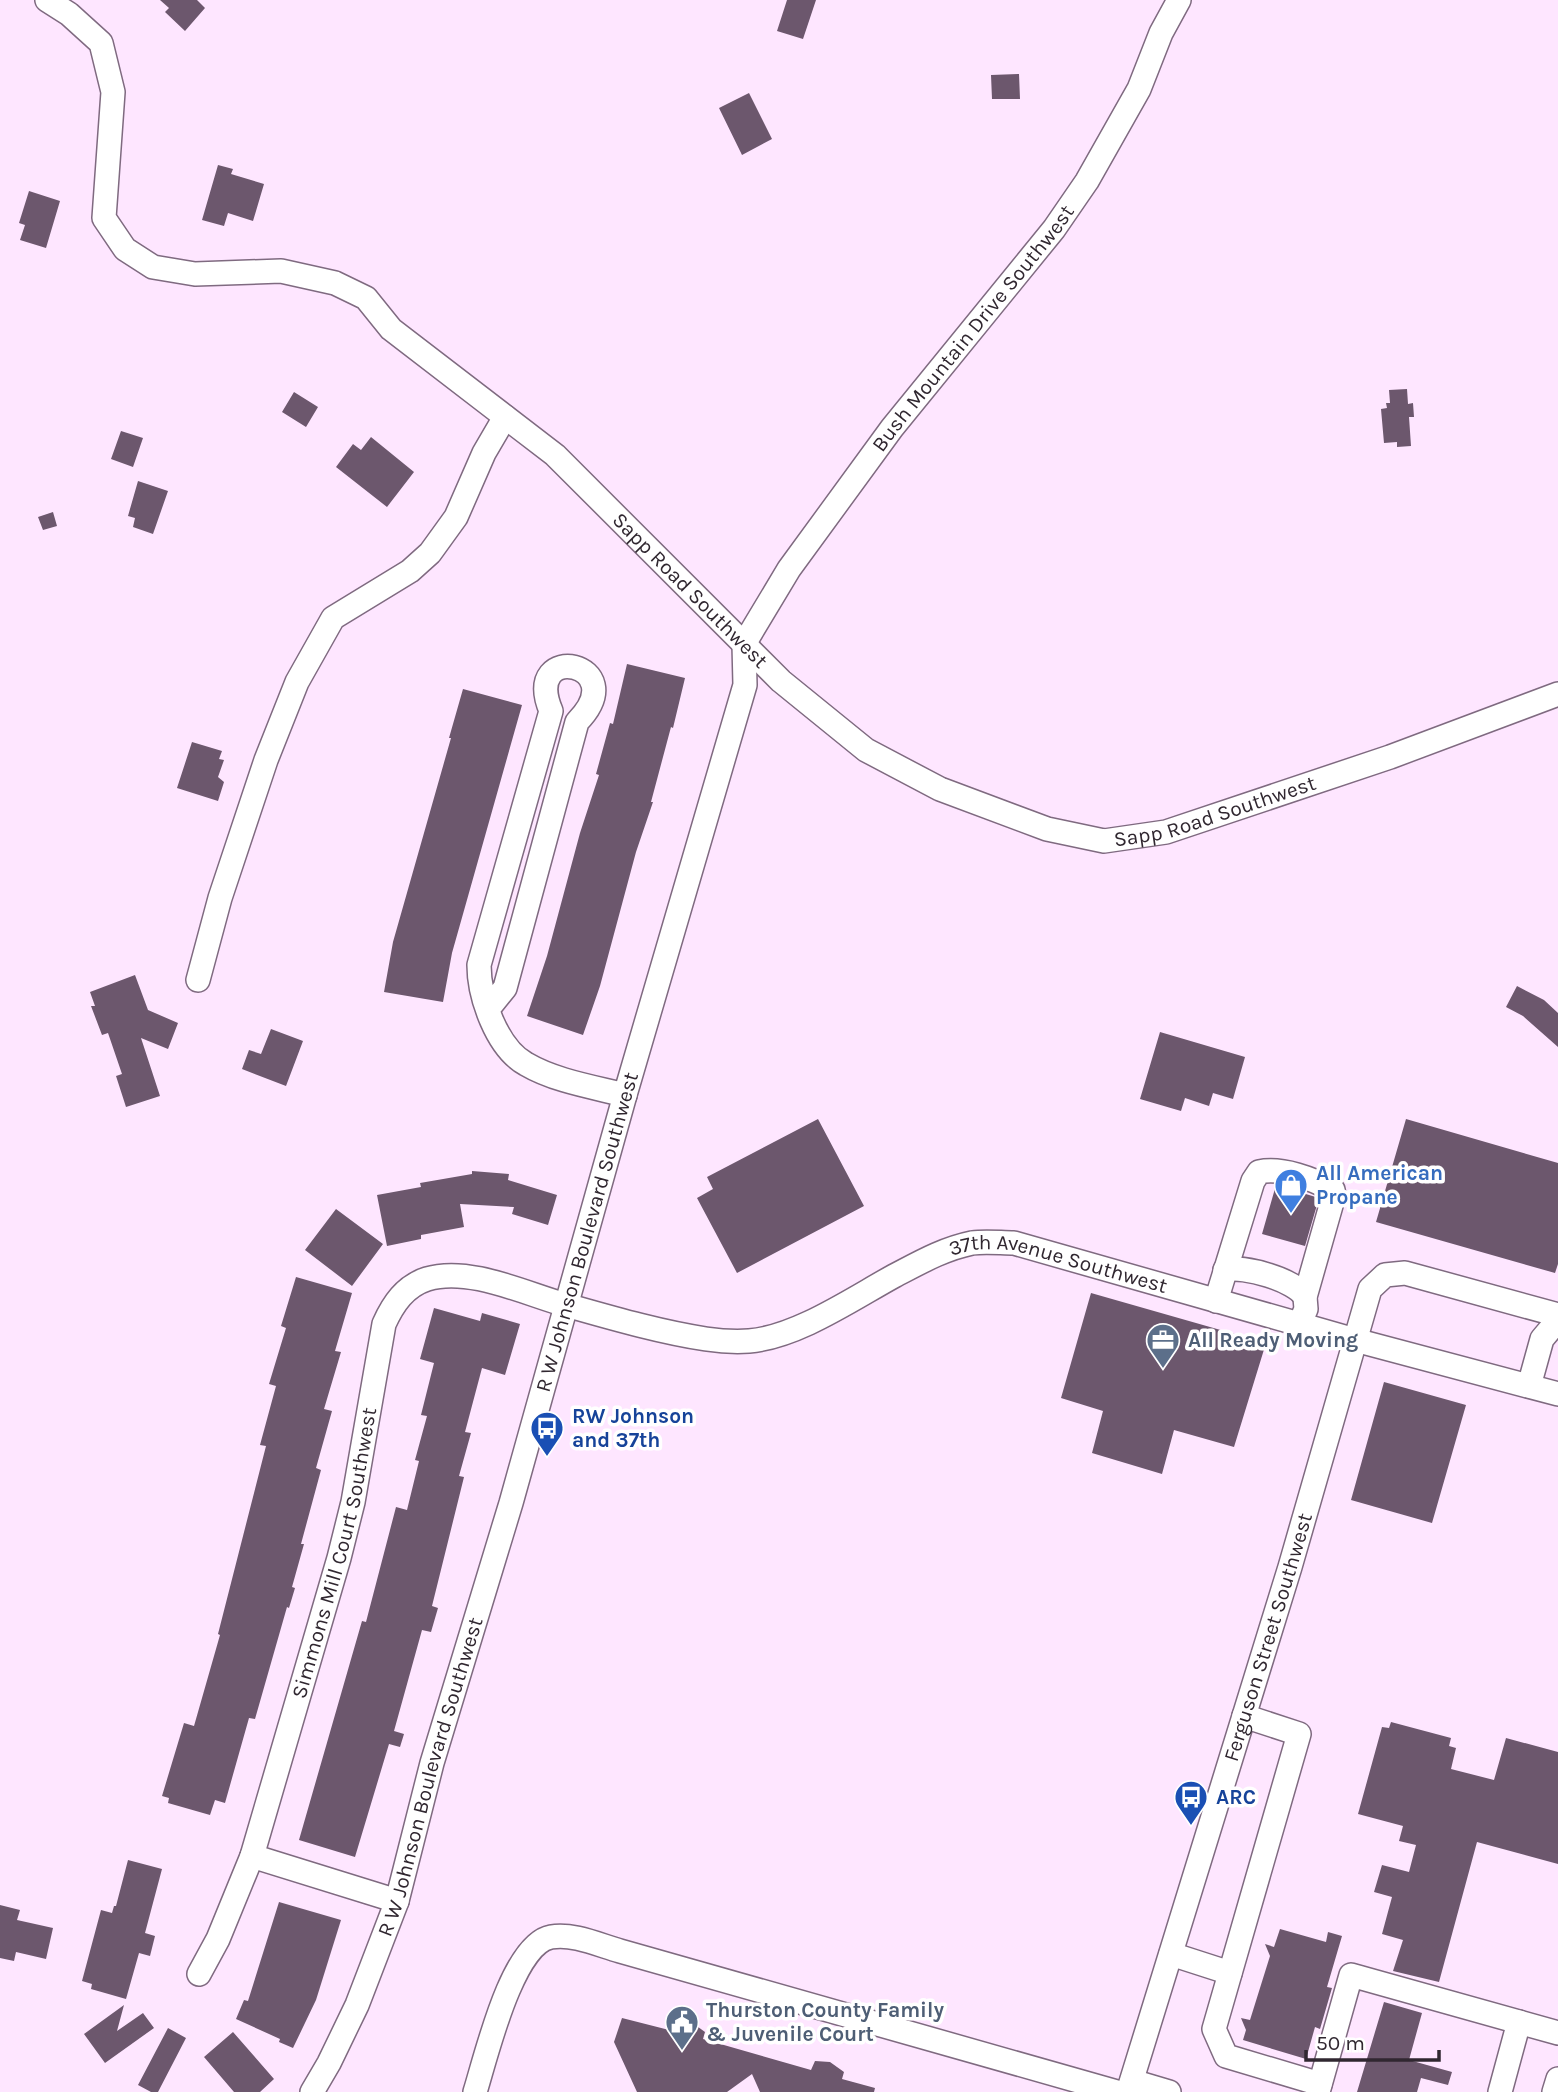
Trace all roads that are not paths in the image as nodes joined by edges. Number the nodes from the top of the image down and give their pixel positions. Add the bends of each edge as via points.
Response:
1 (47, 0) edge
2 (1179, 0) edge
3 (505, 417) junction
4 (744, 644) junction
5 (1558, 694) edge
6 (198, 979) dead end
7 (488, 1009) junction
8 (625, 1096) junction
9 (1225, 1270) junction
10 (1305, 1297) junction
11 (1216, 1301) junction
12 (567, 1306) junction
13 (1558, 1317) edge
14 (1300, 1323) junction
15 (1355, 1340) junction
16 (1529, 1385) junction
17 (1558, 1394) edge
18 (1244, 1716) junction
19 (252, 1856) junction
20 (397, 1901) junction
21 (1171, 1955) junction
22 (1230, 1973) junction
23 (199, 1974) dead end
24 (1519, 2022) junction
25 (1558, 2033) edge
26 (1558, 2079) edge
27 (1126, 2088) edge
28 (1319, 2088) edge
29 (312, 2092) edge
30 (475, 2092) edge
31 (1169, 2092) edge
32 (1500, 2092) edge
33 (1554, 2092) edge

1 - 3 street, Sapp Road Southwest via 100,43 113,92 104,218 125,248 153,267 174,271 281,271 335,283 366,298 391,329
2 - 4 street, Bush Mountain Drive Southwest via 1139,89 1087,181 1054,229 892,428 789,569
3 - 4 street, Sapp Road Southwest via 555,455
3 - 6 street via 456,517 430,553 410,571 333,618 297,682 261,772
4 - 5 street, Sapp Road Southwest via 781,681 866,750 940,789 1047,829 1104,841 1166,832 1236,810
4 - 8 street, R W Johnson Boulevard Southwest via 745,685
7 - 7 street via 505,988 578,722 595,695 593,682 581,668 556,668 547,683 545,698 551,711 479,965 479,984
7 - 8 street via 504,1040 525,1064
8 - 12 street, R W Johnson Boulevard Southwest
9 - 10 street via 1239,1269 1289,1282
9 - 10 street via 1259,1172 1315,1180 1334,1195
9 - 11 street
10 - 14 street
11 - 12 street, 37th Avenue Southwest via 1037,1248 992,1242 940,1252 814,1319 750,1341 705,1339
11 - 14 street, 37th Avenue Southwest
12 - 19 street, Simmons Mill Court Southwest via 458,1276 427,1279 395,1301 384,1324 339,1558
12 - 20 street, R W Johnson Boulevard Southwest via 432,1763
13 - 15 street, Ferguson Street Southwest via 1405,1273 1385,1275 1370,1289
13 - 16 street via 1542,1339
14 - 15 street, 37th Avenue Southwest
15 - 16 street, 37th Avenue Southwest
15 - 18 street, Ferguson Street Southwest
16 - 17 street, 37th Avenue Southwest
18 - 21 street, Ferguson Street Southwest
18 - 22 street via 1299,1734
19 - 20 street
19 - 23 street, Simmons Mill Court Southwest
20 - 29 street, R W Johnson Boulevard Southwest via 358,2005
21 - 22 street
21 - 27 street, Ferguson Street Southwest
22 - 28 street via 1214,2029 1226,2056
24 - 25 street
24 - 28 street via 1351,1975
24 - 32 street
26 - 33 street
27 - 30 street via 620,1951 550,1937 536,1945 510,1984
27 - 31 street

